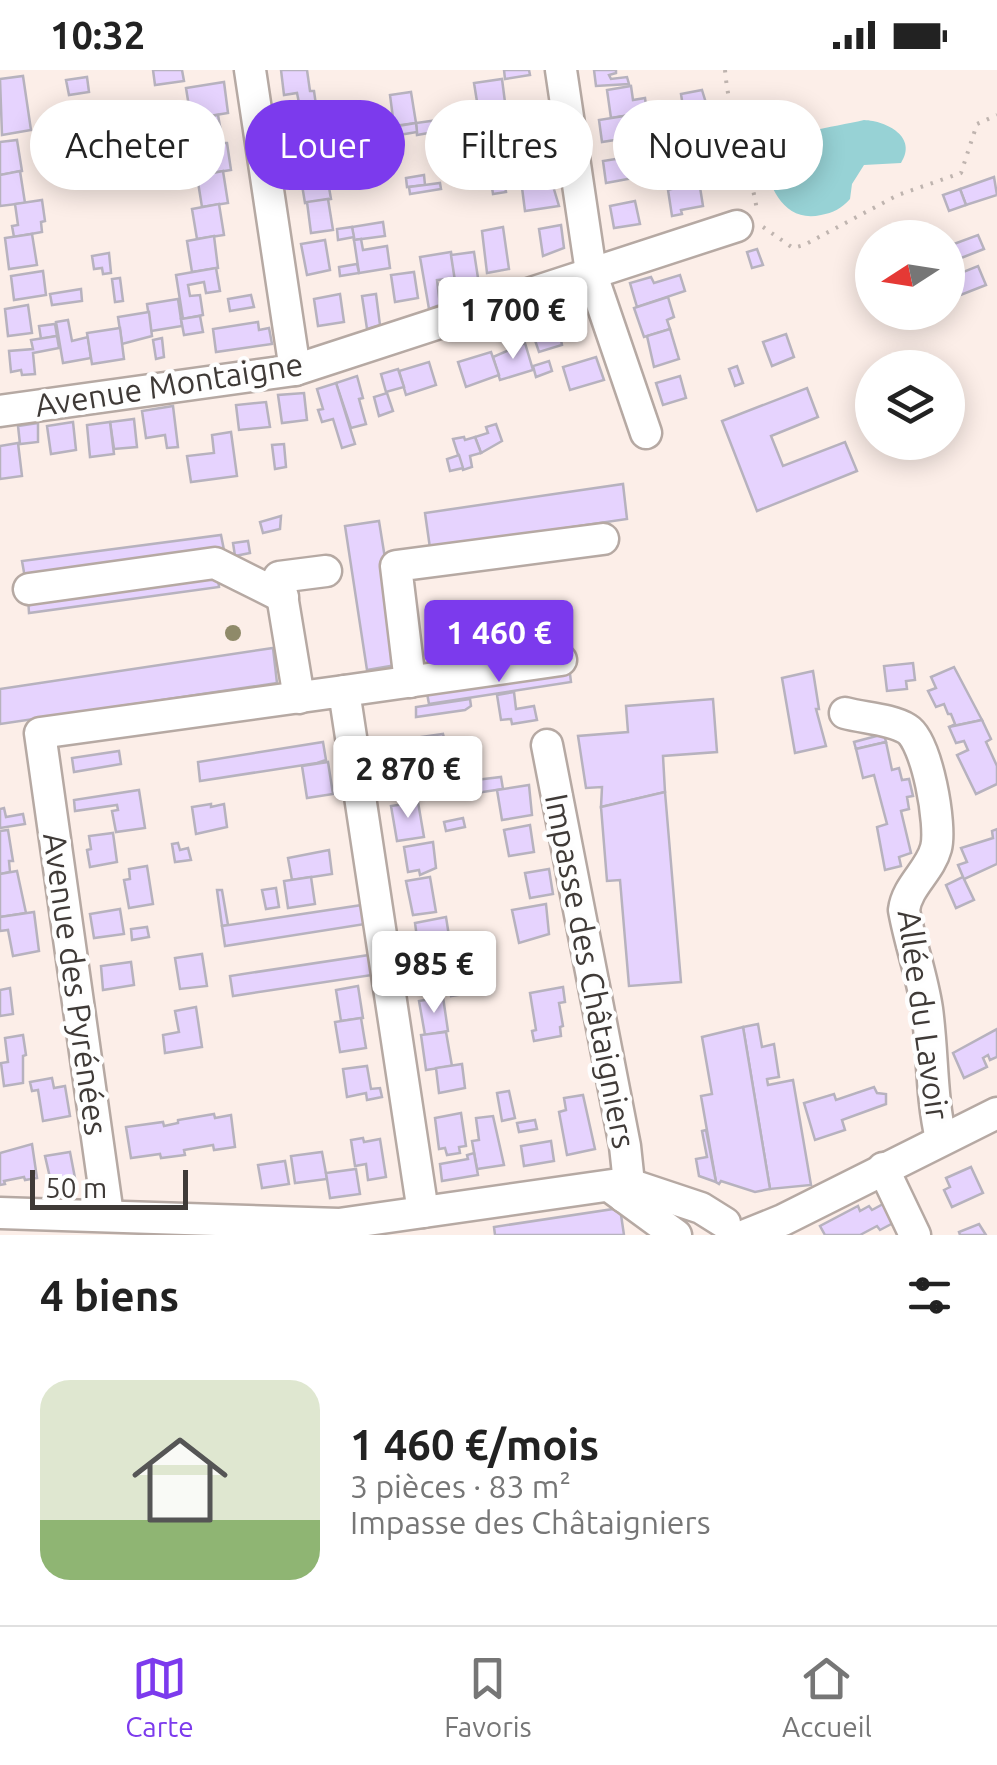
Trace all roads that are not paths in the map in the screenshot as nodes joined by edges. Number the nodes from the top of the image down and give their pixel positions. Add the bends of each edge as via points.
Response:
1 (250, 70) edge
2 (561, 70) edge
3 (738, 226) dead end
4 (591, 272) junction
5 (295, 370) junction
6 (0, 411) edge
7 (646, 434) dead end
8 (603, 539) dead end
9 (326, 571) dead end
10 (29, 588) dead end
11 (282, 596) junction
12 (561, 660) dead end
13 (410, 682) junction
14 (299, 698) junction
15 (345, 704) junction
16 (845, 714) dead end
17 (547, 746) dead end
18 (997, 1113) edge
19 (941, 1139) junction
20 (883, 1168) junction
21 (619, 1188) junction
22 (423, 1212) junction
23 (6, 1213) edge
24 (93, 1222) edge
25 (728, 1232) edge
26 (34, 1235) edge
27 (676, 1235) edge
28 (915, 1235) edge

1 - 5 street
2 - 4 street
3 - 4 street, Avenue Montaigne
4 - 5 street, Avenue Montaigne
4 - 7 street
5 - 6 street, Avenue Montaigne
8 - 13 street via 396,566
9 - 11 street via 279,577
10 - 11 street via 215,563
11 - 14 street
12 - 13 street
13 - 15 street
14 - 15 street
14 - 24 street, Avenue des Pyrénées via 40,733
15 - 22 street
16 - 19 street, Allée du Lavoir via 907,729 928,774 939,827 935,852 904,910 926,1004
17 - 21 street, Impasse des Châtaigniers via 625,1146
18 - 19 street
19 - 20 street
20 - 25 street via 783,1220
20 - 28 street
21 - 22 street
21 - 25 street via 701,1208
21 - 27 street
22 - 24 street via 340,1224
23 - 24 street
23 - 26 street

